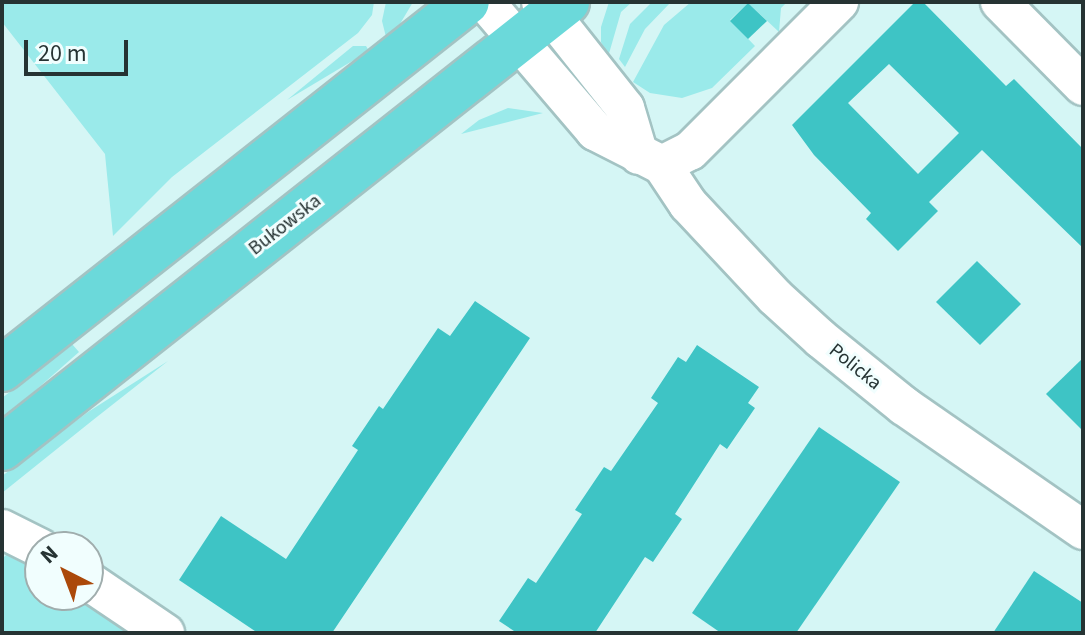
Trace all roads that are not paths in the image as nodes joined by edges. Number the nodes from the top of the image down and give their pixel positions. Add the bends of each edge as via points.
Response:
1 (467, 2) edge
2 (485, 2) edge
3 (839, 2) edge
4 (1000, 2) edge
5 (553, 6) edge
6 (518, 41) junction
7 (1083, 86) edge
8 (650, 160) junction
9 (2, 369) edge
10 (2, 448) edge
11 (2, 529) edge
12 (1083, 530) edge
13 (24, 540) edge
14 (104, 592) edge
15 (165, 633) edge

1 - 9 main road
2 - 6 street, Policka
3 - 8 street via 690,151
4 - 7 street
5 - 6 main road, Bukowska
5 - 8 street, Policka via 625,108
6 - 8 street, Policka via 595,131
6 - 10 main road, Bukowska
8 - 12 street, Policka via 775,297 821,339 904,406
11 - 13 street
14 - 15 street

